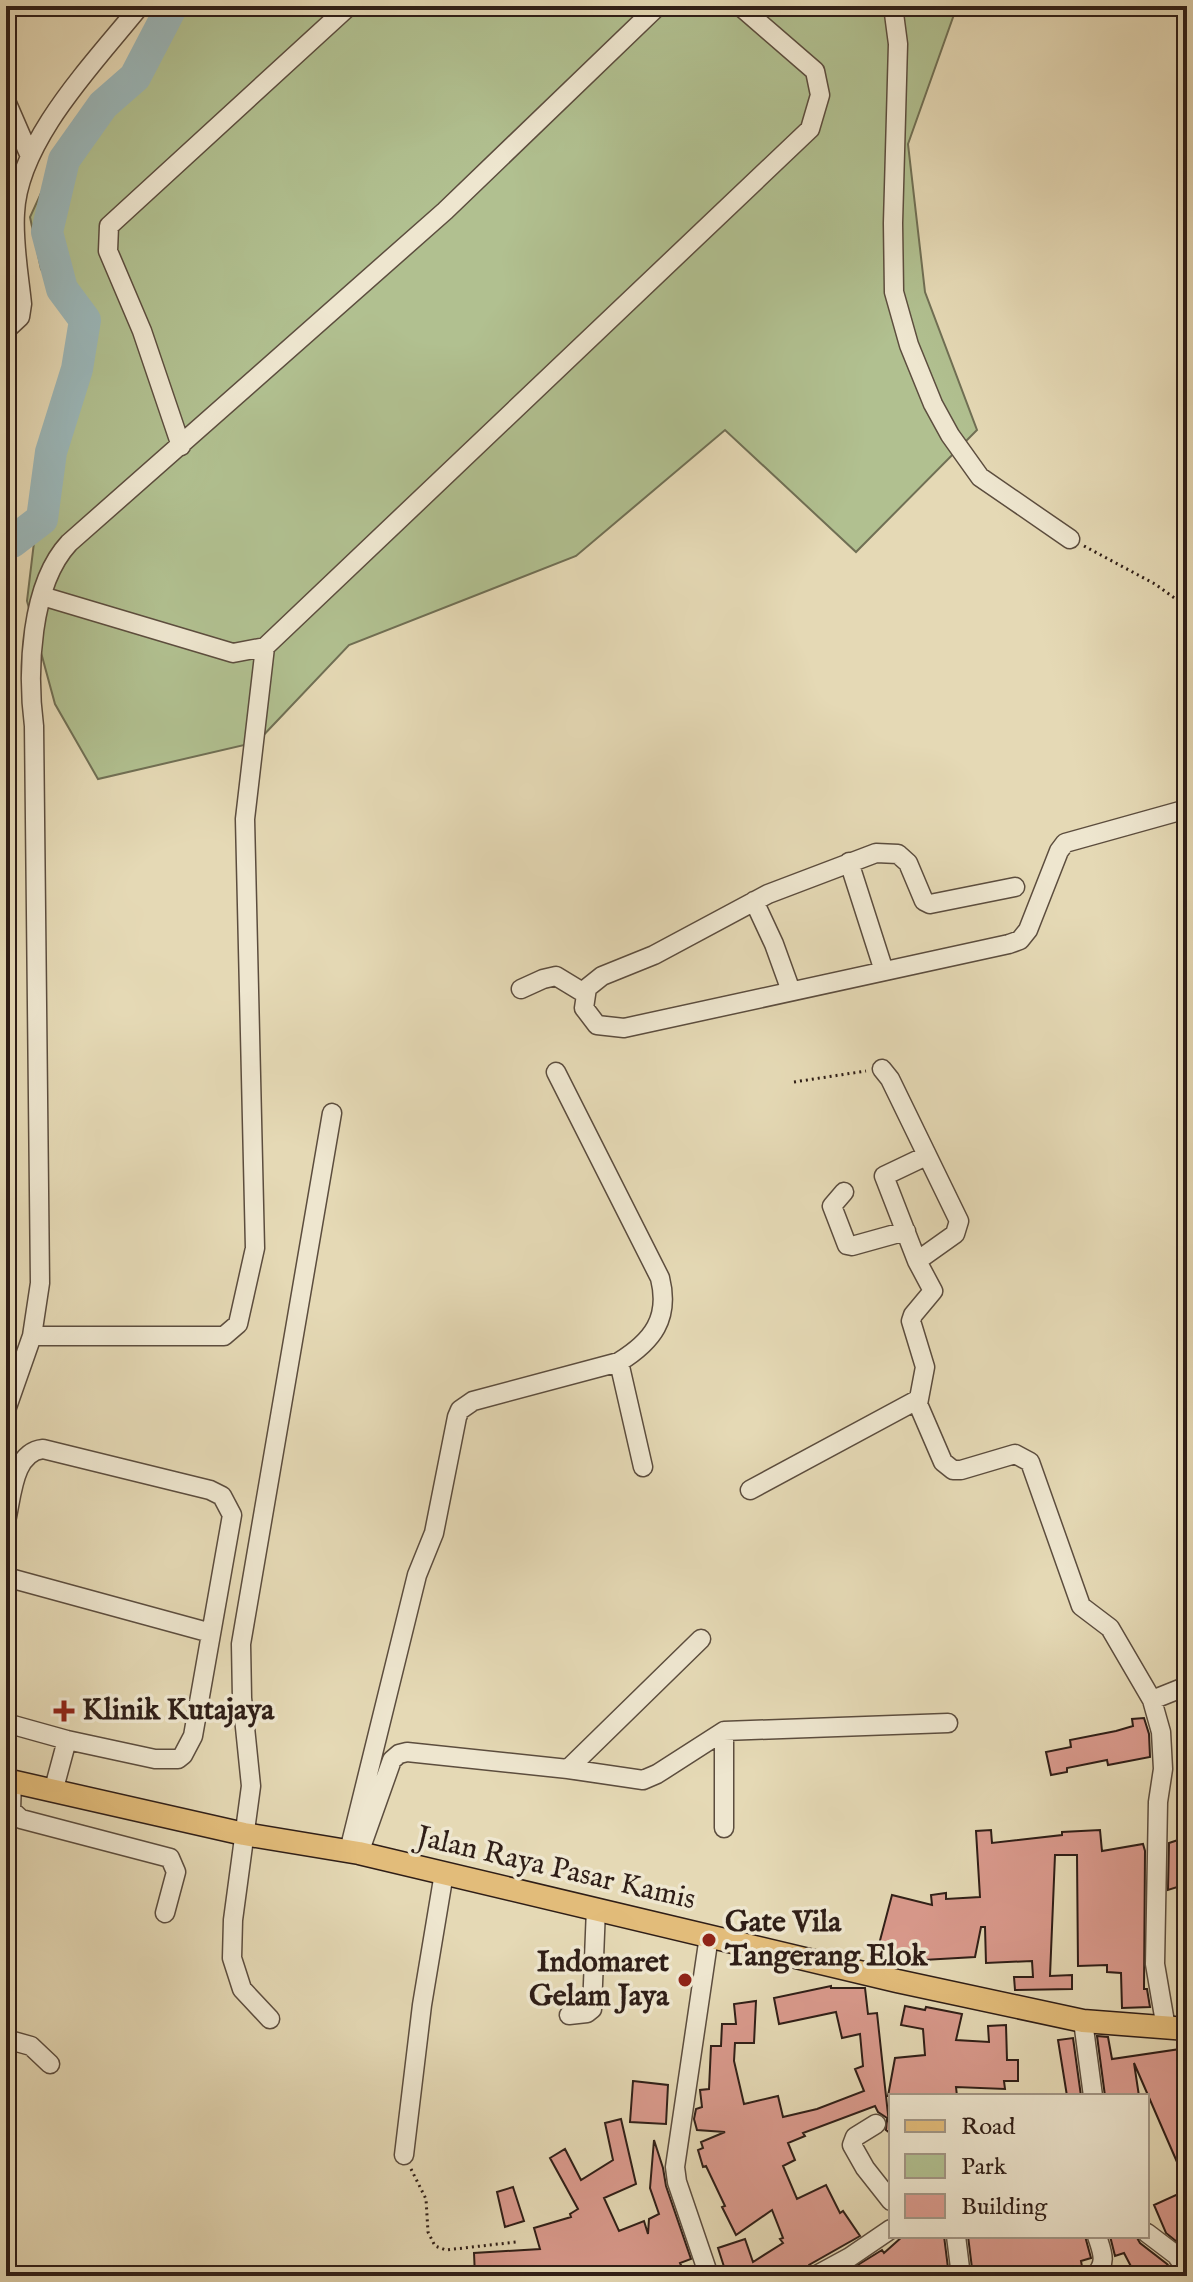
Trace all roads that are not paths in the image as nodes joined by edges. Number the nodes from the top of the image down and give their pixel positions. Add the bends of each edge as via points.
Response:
1 (140, 6) edge
2 (349, 6) edge
3 (658, 6) edge
4 (740, 6) edge
5 (893, 6) edge
6 (6, 101) edge
7 (29, 154) junction
8 (6, 330) edge
9 (181, 446) junction
10 (1070, 539) road end
11 (42, 596) junction
12 (265, 647) junction
13 (1187, 809) edge
14 (849, 862) junction
15 (1015, 887) dead end
16 (754, 901) junction
17 (884, 971) junction
18 (521, 989) dead end
19 (791, 991) junction
20 (584, 993) junction
21 (882, 1069) road end
22 (556, 1072) dead end
23 (332, 1113) dead end
24 (926, 1156) junction
25 (844, 1192) dead end
26 (906, 1231) junction
27 (917, 1261) junction
28 (32, 1336) junction
29 (619, 1362) junction
30 (917, 1400) junction
31 (6, 1410) edge
32 (643, 1467) dead end
33 (750, 1490) dead end
34 (6, 1521) edge
35 (6, 1577) edge
36 (211, 1633) junction
37 (701, 1639) dead end
38 (1187, 1686) edge
39 (1152, 1700) junction
40 (6, 1723) edge
41 (948, 1723) dead end
42 (724, 1731) junction
43 (67, 1740) junction
44 (568, 1769) junction
45 (9, 1780) edge
46 (53, 1792) junction
47 (724, 1828) dead end
48 (244, 1834) junction
49 (354, 1852) junction
50 (444, 1873) junction
51 (596, 1908) junction
52 (165, 1913) dead end
53 (709, 1936) junction
54 (569, 2015) dead end
55 (270, 2019) dead end
56 (1083, 2021) junction
57 (1176, 2028) edge
58 (6, 2039) edge
59 (50, 2064) dead end
60 (1093, 2094) edge
61 (876, 2124) dead end
62 (404, 2155) road end
63 (889, 2198) edge
64 (889, 2230) edge
65 (1149, 2235) edge
66 (956, 2238) edge
67 (1098, 2238) edge
68 (1187, 2270) edge
69 (709, 2276) edge
70 (815, 2276) edge
71 (961, 2276) edge
72 (1094, 2276) edge

1 - 7 street via 59,107
2 - 9 street via 109,226 108,251
3 - 9 street via 445,211
4 - 12 street via 815,71 820,95 810,129
5 - 10 street via 898,44 894,292 909,345 944,425 980,477
6 - 7 street
7 - 8 street via 15,211 22,304 20,317
9 - 11 street via 55,558
11 - 12 street via 233,653
11 - 28 street via 30,660 41,1233
12 - 28 street via 245,819 255,1248 238,1324 224,1336
13 - 17 street via 1065,843 1028,930 1017,941
14 - 15 street via 876,853 898,854 930,904
14 - 16 street
14 - 17 street
16 - 19 street
16 - 20 street via 654,955 602,976
17 - 19 street
18 - 20 street via 556,976
19 - 20 street via 624,1028 605,1028 590,1020
21 - 24 street
22 - 29 street via 660,1278 665,1298 654,1330
23 - 48 street via 241,1644 251,1786
24 - 26 street via 884,1176
24 - 27 street via 959,1226
25 - 26 street via 832,1206 847,1245
26 - 27 street
27 - 30 street via 933,1291 911,1321 925,1367
28 - 31 street
29 - 32 street
29 - 49 street via 473,1401 460,1410
30 - 33 street
30 - 39 street via 938,1454 953,1470 1015,1454 1030,1462 1081,1606 1110,1628
34 - 36 street via 19,1468 37,1449 222,1496 232,1515 231,1528
35 - 36 street
36 - 43 street via 193,1736 178,1759
37 - 44 street
38 - 39 street
39 - 57 street via 1163,1748 1155,1964
40 - 43 street
41 - 42 street
42 - 44 street via 643,1780
42 - 47 street
43 - 46 street
44 - 49 street via 399,1754
45 - 46 main road, Jalan Raya Pasar Kamis
45 - 52 street via 9,1804 21,1819 170,1858 176,1872
46 - 48 main road, Jalan Raya Pasar Kamis
48 - 49 main road, Jalan Raya Pasar Kamis
48 - 55 street via 232,1958 242,1989
49 - 50 main road, Jalan Raya Pasar Kamis
50 - 51 main road, Jalan Raya Pasar Kamis
50 - 62 street
51 - 53 main road, Jalan Raya Pasar Kamis
51 - 54 street via 592,2009
53 - 56 main road, Jalan Raya Pasar Kamis
53 - 69 street via 675,2167
56 - 57 main road, Jalan Raya Pasar Kamis
56 - 60 street
58 - 59 street via 31,2046
61 - 63 street via 855,2137 852,2145
64 - 70 street
65 - 68 street
66 - 71 street
67 - 72 street via 1103,2259

